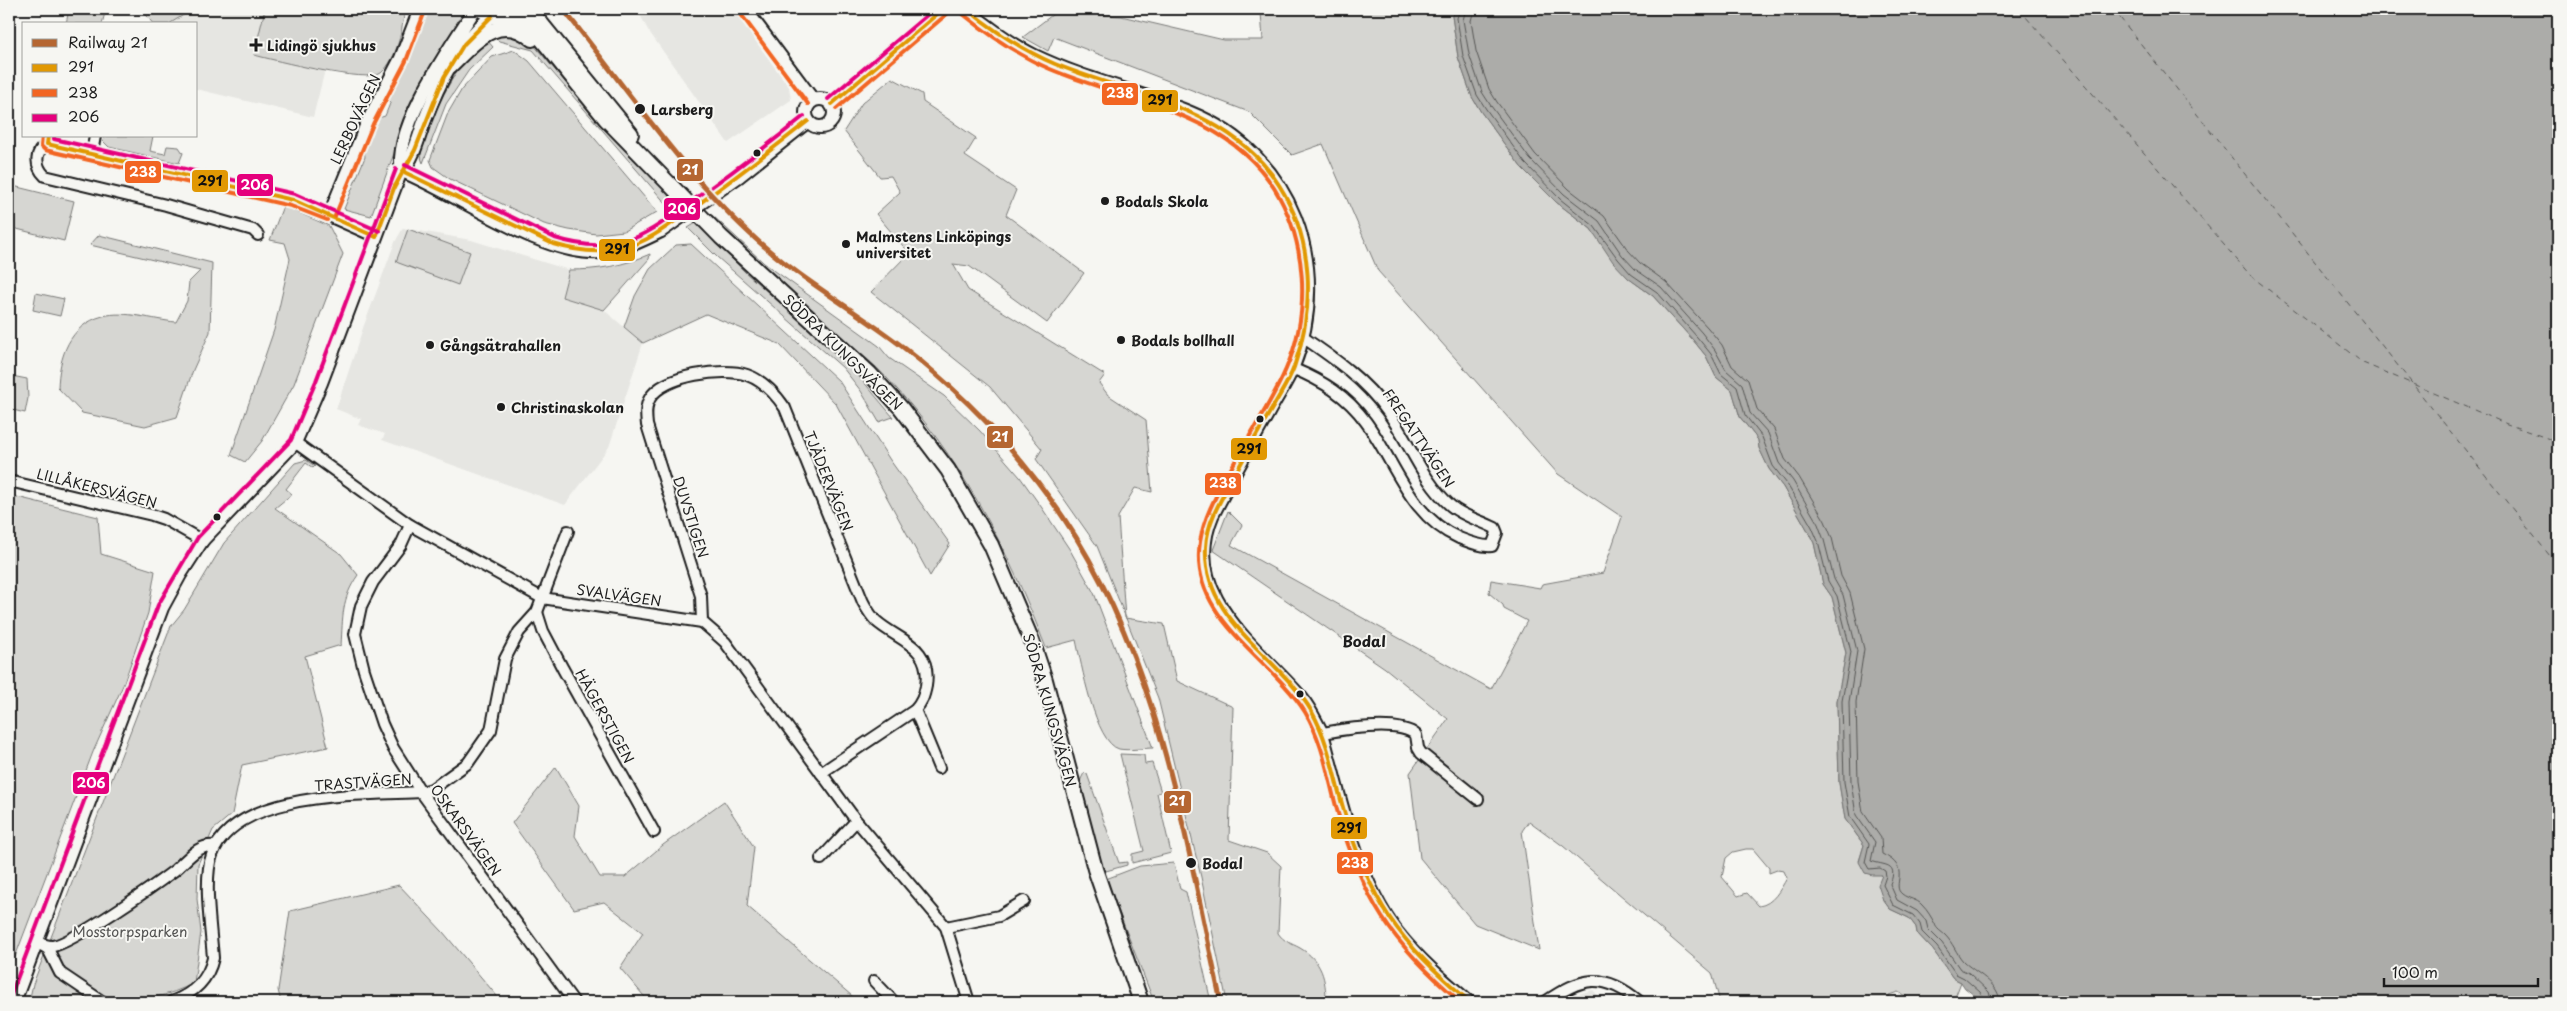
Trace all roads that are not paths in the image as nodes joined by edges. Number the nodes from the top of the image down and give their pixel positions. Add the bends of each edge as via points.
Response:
1 (419, 9) edge
2 (475, 9) edge
3 (526, 9) edge
4 (745, 9) edge
5 (943, 9) edge
6 (967, 9) edge
7 (498, 12) edge
8 (450, 66) junction
9 (576, 83) junction
10 (813, 100) junction
11 (832, 104) junction
12 (808, 121) junction
13 (96, 138) edge
14 (47, 140) edge
15 (92, 153) junction
16 (402, 171) junction
17 (667, 180) junction
18 (329, 214) junction
19 (258, 235) dead end
20 (376, 237) junction
21 (1304, 338) junction
22 (1294, 369) junction
23 (646, 421) joint
24 (296, 443) junction
25 (9, 481) edge
26 (410, 524) junction
27 (568, 531) dead end
28 (203, 541) junction
29 (542, 598) junction
30 (537, 612) junction
31 (702, 622) junction
32 (915, 710) junction
33 (1323, 733) junction
34 (939, 768) dead end
35 (821, 773) junction
36 (421, 792) junction
37 (1478, 799) dead end
38 (856, 821) junction
39 (654, 832) dead end
40 (216, 846) junction
41 (821, 859) dead end
42 (1024, 902) dead end
43 (946, 927) junction
44 (38, 943) junction
45 (874, 981) dead end
46 (15, 1002) edge
47 (103, 1002) edge
48 (171, 1002) edge
49 (574, 1002) edge
50 (894, 1002) edge
51 (969, 1002) edge
52 (1141, 1002) edge
53 (1470, 1002) edge
54 (1545, 1002) edge
55 (1640, 1002) edge

1 - 18 street, LERBOVÄGEN via 400,58 367,121
2 - 16 street via 424,90 402,149
3 - 17 main road, SÖDRA KUNGSVÄGEN
4 - 10 street
5 - 11 street
6 - 21 street via 1005,38 1035,55 1212,121 1241,140 1287,195 1299,223 1309,283
7 - 8 street via 476,29
7 - 9 main road, SÖDRA KUNGSVÄGEN via 526,22
8 - 9 main road via 486,34 496,29 514,28 530,37
8 - 16 street
9 - 17 main road, SÖDRA KUNGSVÄGEN via 606,119
10 - 11 street via 825,99
10 - 12 street via 806,110
11 - 12 street via 834,115 828,124 817,127
12 - 16 street, bridge via 739,176 661,231 619,249 598,252 569,249 528,233
13 - 15 street
14 - 15 street
14 - 19 street via 37,157 39,170 45,176 166,205 253,230
15 - 18 street via 293,200
16 - 20 street
17 - 52 main road, SÖDRA KUNGSVÄGEN via 721,237 834,340 901,408 948,470 973,512 991,545 1032,641 1095,869
18 - 20 street
20 - 24 street via 322,384
21 - 22 street
21 - 22 street, FREGATTVÄGEN via 1347,369 1376,396 1434,488 1462,514 1495,528 1497,533 1492,546 1468,541 1435,525 1411,499 1375,435 1354,408 1320,379
22 - 33 street via 1213,516 1206,532 1205,567 1215,596 1232,622 1301,696
23 - 31 street, DUVSTIGEN via 702,596
23 - 32 street, TJÄDERVÄGEN via 647,405 654,393 686,377 735,372 757,379 776,394 785,408 863,602 877,622 913,645 926,665 922,703
24 - 26 street, SVALVÄGEN
24 - 28 street
25 - 28 street, LILLÅKERSVÄGEN via 152,515
26 - 29 street, SVALVÄGEN
26 - 36 street, OSKARSVÄGEN via 401,545 373,582 361,606 355,634 382,724
27 - 29 street, TRASTVÄGEN
28 - 44 street via 163,608
29 - 30 street, TRASTVÄGEN
29 - 31 street, SVALVÄGEN
30 - 36 street, TRASTVÄGEN via 519,632 506,659 491,730 481,748 432,789
30 - 39 street, HÄGERSTIGEN via 563,668
31 - 35 street via 725,642
32 - 34 street
32 - 35 street
33 - 37 street via 1383,727 1408,730 1416,736 1422,753
33 - 53 street via 1362,865 1381,906 1411,947
35 - 38 street
36 - 40 street, TRASTVÄGEN via 318,798 270,807 237,825
36 - 49 street, OSKARSVÄGEN
38 - 41 street
38 - 43 street
40 - 44 street via 209,844 195,851 175,870 78,934 51,946
40 - 48 street, TRASTVÄGEN via 208,873 210,969 194,991
42 - 43 street via 999,916
43 - 51 street
44 - 46 street
44 - 47 street via 48,950 60,973
45 - 50 street
54 - 55 street via 1581,981 1590,980 1613,984

